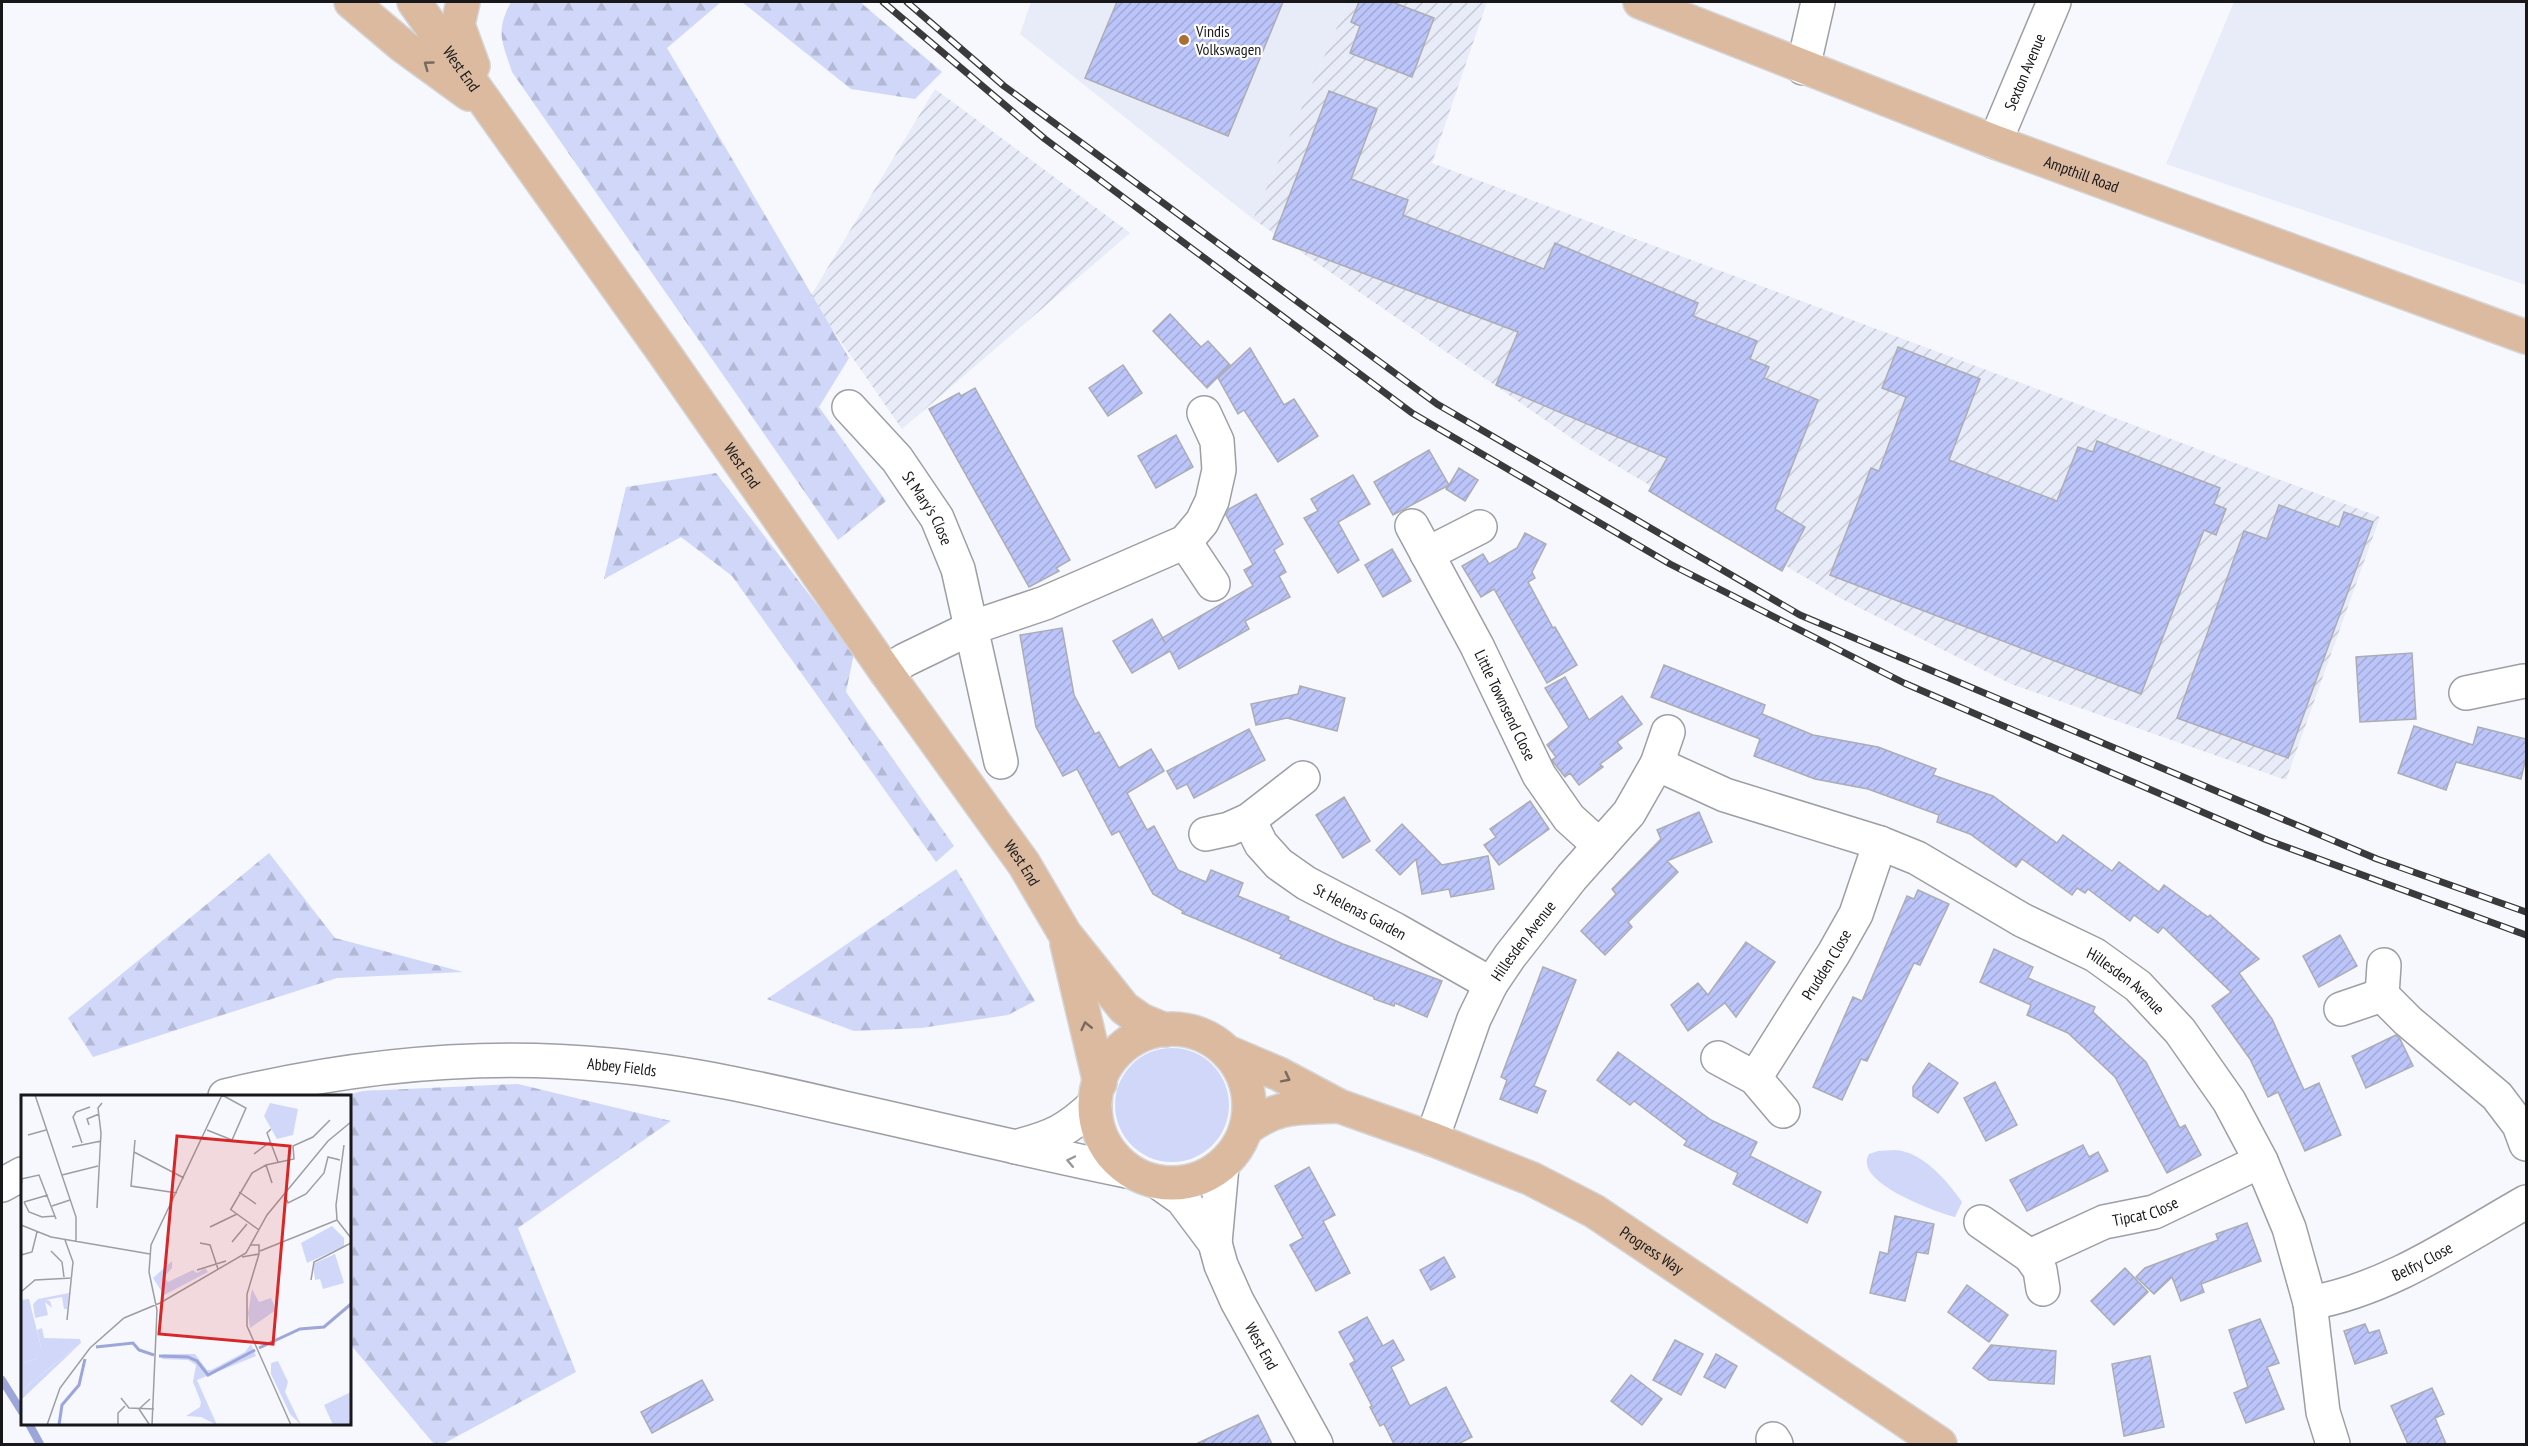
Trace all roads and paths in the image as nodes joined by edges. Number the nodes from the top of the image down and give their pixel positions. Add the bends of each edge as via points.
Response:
1 (351, 2) edge
2 (414, 2) edge
3 (463, 2) edge
4 (1640, 2) edge
5 (1818, 2) edge
6 (2054, 2) edge
7 (1803, 68) junction
8 (493, 111) junction
9 (1995, 142) junction
10 (2526, 337) edge
11 (849, 407) dead end
12 (1204, 413) dead end
13 (1412, 526) dead end
14 (1480, 527) dead end
15 (1185, 542) junction
16 (1427, 554) junction
17 (1213, 584) dead end
18 (972, 628) junction
19 (886, 672) junction
20 (2526, 681) edge
21 (2466, 693) dead end
22 (1668, 732) dead end
23 (1001, 762) dead end
24 (1657, 764) junction
25 (1303, 778) dead end
26 (1249, 820) junction
27 (1206, 834) dead end
28 (1880, 843) junction
29 (1600, 846) junction
30 (1065, 934) junction
31 (1491, 984) junction
32 (2341, 1009) dead end
33 (1165, 1030) junction
34 (1232, 1054) junction
35 (1719, 1059) dead end
36 (1755, 1078) junction
37 (1098, 1094) junction
38 (230, 1095) edge
39 (1339, 1106) junction
40 (1783, 1111) dead end
41 (1246, 1129) junction
42 (1432, 1139) junction
43 (2526, 1144) edge
44 (1015, 1146) junction
45 (2261, 1161) junction
46 (1222, 1166) junction
47 (1127, 1172) junction
48 (21, 1175) edge
49 (1158, 1182) junction
50 (2, 1185) edge
51 (2526, 1202) edge
52 (1982, 1222) dead end
53 (1215, 1243) junction
54 (2030, 1256) junction
55 (2043, 1289) dead end
56 (2310, 1303) junction
57 (1316, 1444) edge
58 (1940, 1444) edge
59 (2333, 1444) edge

8 -> 1 main road via 403,46
2 - 8 main road, West End
3 - 8 main road via 460,35
4 - 7 main road, Ampthill Road
5 - 7 street
6 - 9 street, Sexton Avenue
7 - 9 main road, Ampthill Road
8 - 19 main road, West End
9 - 10 main road, Ampthill Road
11 - 18 street, St Mary's Close via 897,459 937,518 958,569
12 - 15 street via 1217,441 1219,470 1212,501 1202,522
13 - 16 street, Little Townsend Close
14 - 16 street
15 - 17 street
15 - 18 street via 1045,603
16 - 29 street, Little Townsend Close via 1477,646 1539,775 1569,818
18 - 19 street
18 - 23 street, St Mary's Close
19 - 30 main road, West End via 1024,864
20 - 21 street
22 - 24 street, Hillesden Avenue
24 - 28 street, Hillesden Avenue via 1725,795
24 - 29 street, Hillesden Avenue via 1629,813
25 - 26 street
26 - 27 street
26 - 31 street, St Helenas Garden via 1261,844 1279,864 1306,883
28 - 36 street, Prudden Close via 1856,914
28 - 45 street, Hillesden Avenue via 1917,858 2022,920 2095,955 2138,986 2180,1031 2223,1092
29 - 31 street, Hillesden Avenue
30 - 33 main road, West End via 1124,1008
37 -> 30 main road, West End
31 - 42 street, Hillesden Avenue via 1474,1020
32 - 43 street via 2383,980 2408,1022 2497,1096 2519,1125
33 - 34 main road via 1209,1037
33 - 37 main road via 1148,1032 1122,1046 1112,1056
34 -> 39 main road, Progress Way
34 - 41 main road via 1246,1083
35 - 36 street
36 - 40 street
37 - 44 street, Abbey Fields via 1070,1127 1048,1138
37 - 47 main road via 1097,1125 1104,1144
38 - 44 street, Abbey Fields via 376,1067 574,1062 688,1076
39 - 41 main road, Progress Way via 1278,1111
39 - 42 main road, Progress Way
41 - 46 main road
42 - 58 main road, Progress Way via 1523,1175 1594,1211
47 -> 44 street, Abbey Fields
45 - 54 street, Tipcat Close via 2154,1212 2104,1222
45 - 56 street, Hillesden Avenue via 2289,1228
46 - 49 main road via 1192,1180
46 - 53 street, West End
47 - 49 main road
48 - 50 street
49 - 53 street, West End via 1182,1199
51 - 56 street, Belfry Close via 2383,1282 2342,1297
52 - 54 street
53 - 57 street, West End via 1237,1301
54 - 55 street via 2040,1270
56 - 59 street, Hillesden Avenue via 2323,1412

